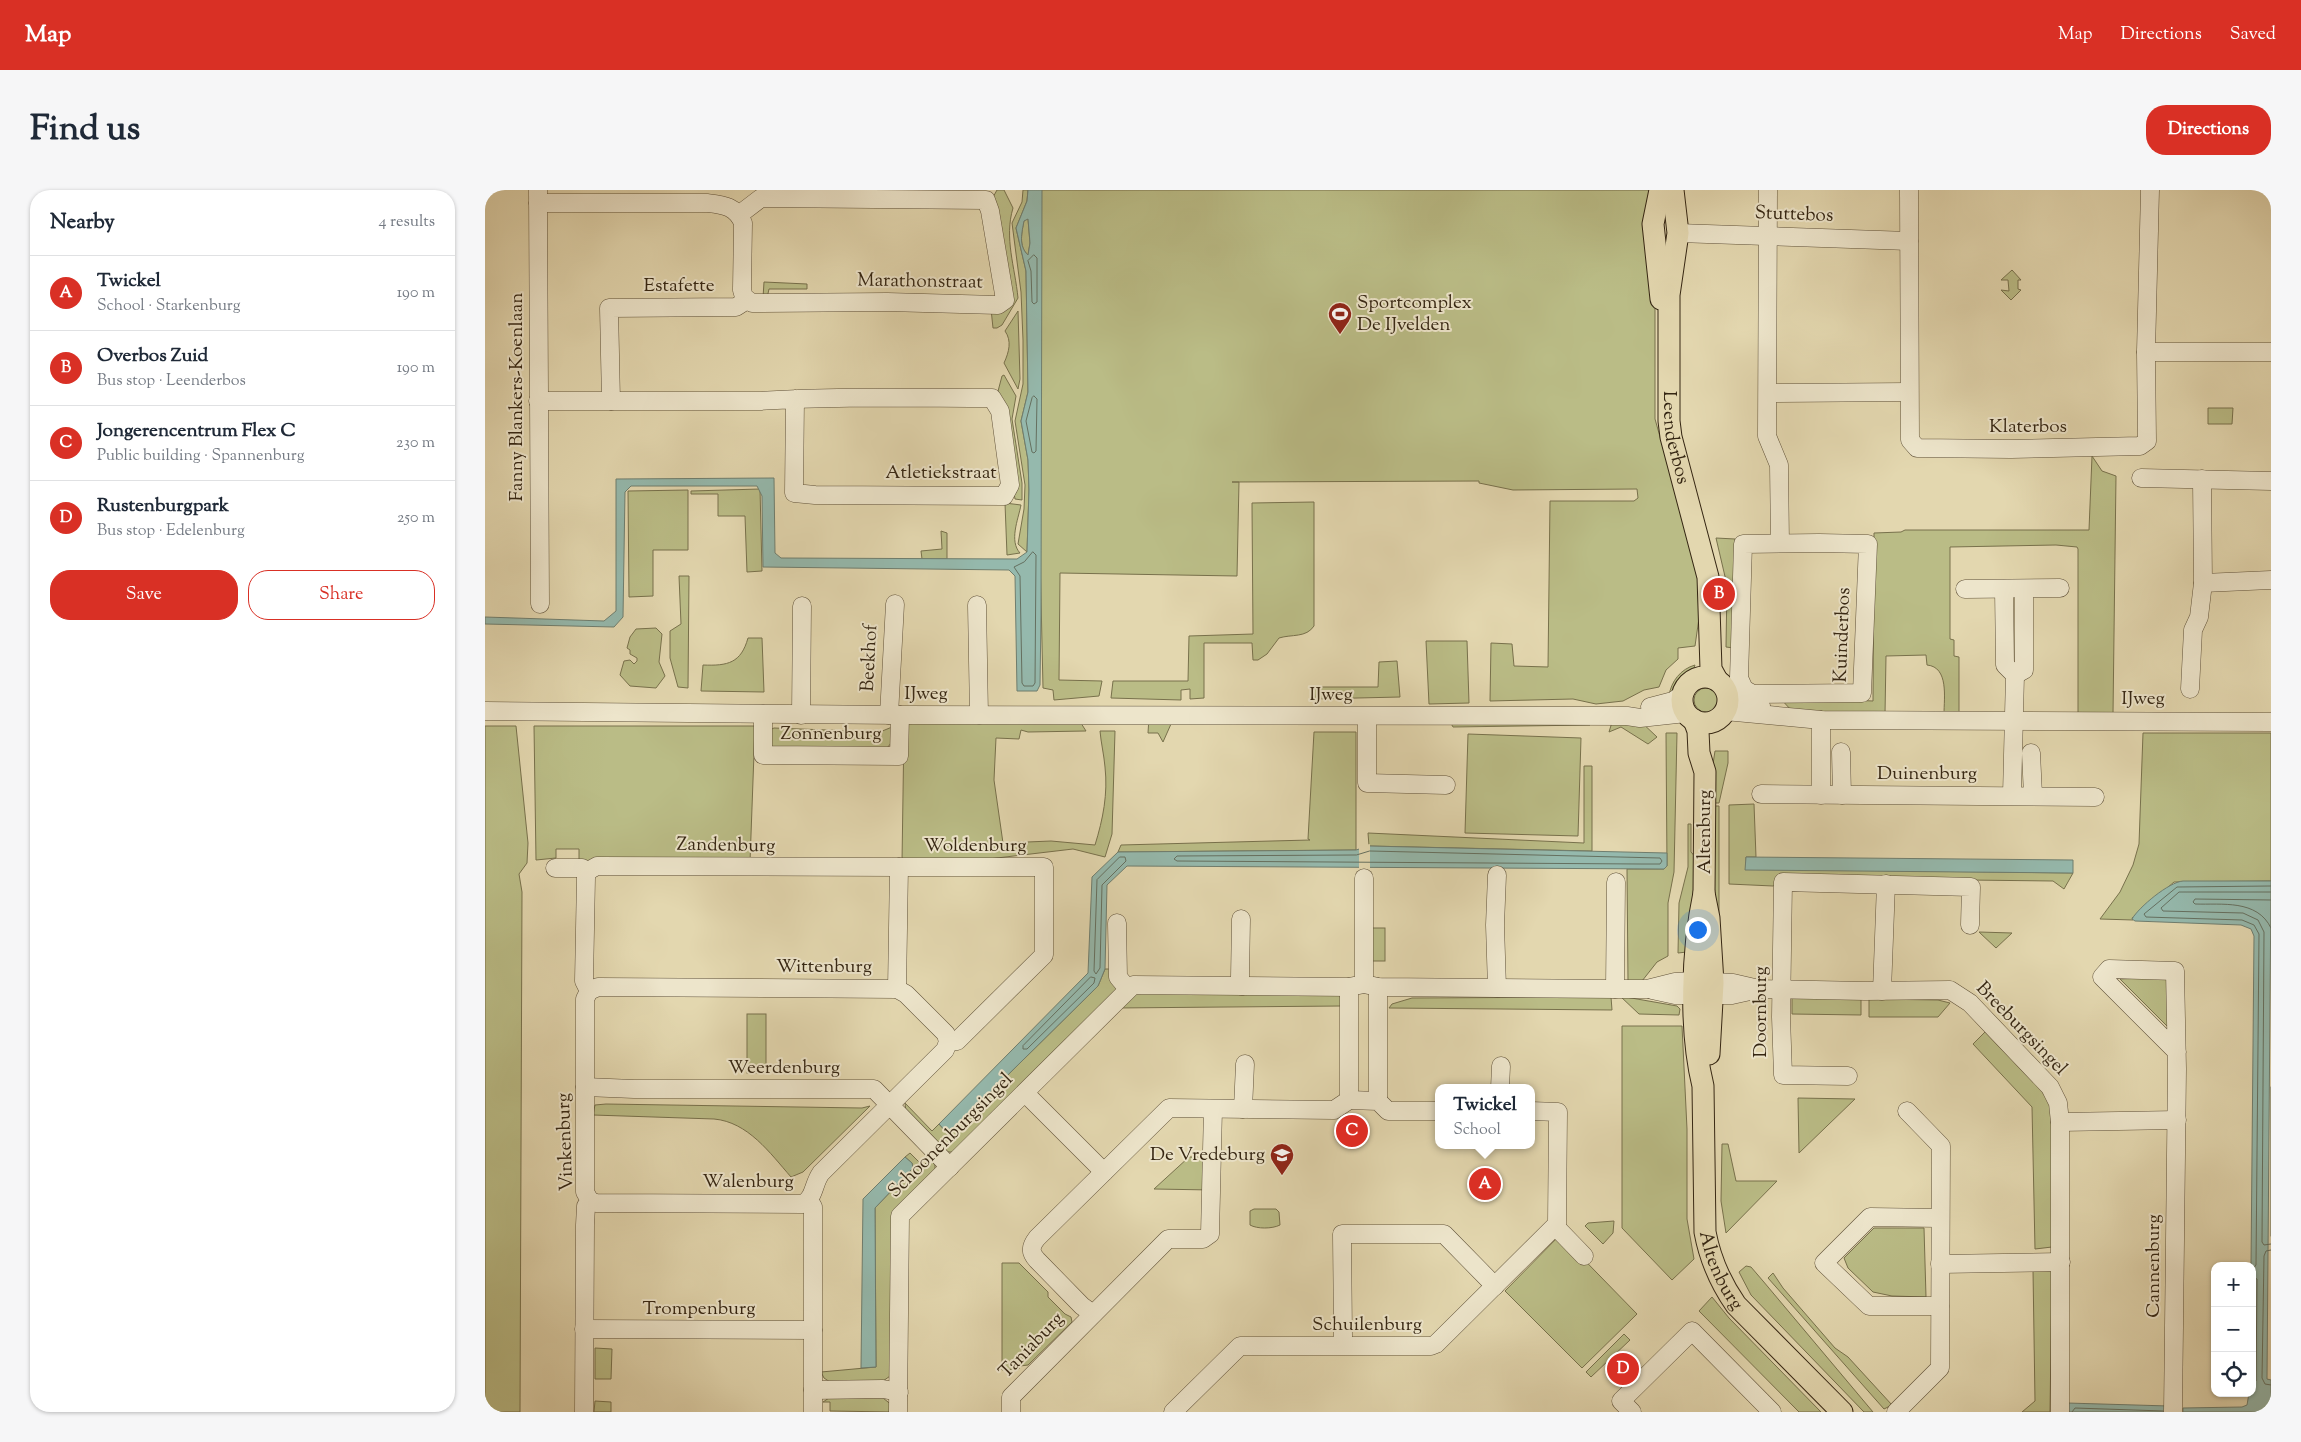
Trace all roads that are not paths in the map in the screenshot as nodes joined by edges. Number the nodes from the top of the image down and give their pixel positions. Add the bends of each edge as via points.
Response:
1 (1660, 190) edge
2 (1768, 190) edge
3 (1909, 190) edge
4 (2150, 190) edge
5 (538, 197) edge
6 (611, 197) edge
7 (1668, 204) edge
8 (739, 214) junction
9 (1769, 235) junction
10 (1909, 241) junction
11 (1678, 243) junction
12 (1655, 247) junction
13 (747, 300) junction
14 (2146, 352) junction
15 (2271, 352) edge
16 (1909, 392) junction
17 (1769, 393) junction
18 (795, 399) junction
19 (538, 401) junction
20 (611, 401) junction
21 (2141, 478) dead end
22 (2202, 479) junction
23 (2271, 481) edge
24 (1780, 543) junction
25 (2271, 580) edge
26 (2203, 583) junction
27 (2024, 588) junction
28 (2060, 588) dead end
29 (1965, 589) dead end
30 (2004, 589) junction
31 (540, 604) dead end
32 (895, 604) dead end
33 (977, 605) dead end
34 (802, 606) dead end
35 (2015, 675) junction
36 (2190, 688) dead end
37 (1705, 702) junction
38 (485, 712) edge
39 (763, 714) junction
40 (801, 715) junction
41 (895, 715) junction
42 (979, 715) junction
43 (1367, 717) junction
44 (1821, 720) junction
45 (2015, 720) junction
46 (2271, 722) edge
47 (1841, 752) dead end
48 (2031, 753) dead end
49 (1446, 785) dead end
50 (1761, 794) dead end
51 (1821, 795) junction
52 (1842, 795) junction
53 (2012, 795) junction
54 (2033, 796) junction
55 (2095, 797) dead end
56 (555, 868) dead end
57 (899, 868) junction
58 (588, 871) junction
59 (1497, 875) dead end
60 (1364, 878) dead end
61 (1616, 882) dead end
62 (1886, 884) junction
63 (1241, 919) dead end
64 (1117, 923) dead end
65 (1970, 925) dead end
66 (1243, 986) junction
67 (1364, 986) junction
68 (1497, 988) junction
69 (1704, 988) junction
70 (897, 989) junction
71 (1128, 989) junction
72 (1615, 989) junction
73 (1781, 989) junction
74 (589, 991) junction
75 (1883, 991) junction
76 (948, 1042) junction
77 (2177, 1052) junction
78 (1245, 1064) dead end
79 (1501, 1066) dead end
80 (1848, 1076) dead end
81 (1500, 1084) edge
82 (585, 1087) junction
83 (1025, 1093) junction
84 (1349, 1100) junction
85 (1378, 1101) junction
86 (890, 1106) junction
87 (1213, 1109) junction
88 (1243, 1109) junction
89 (1435, 1110) edge
90 (1535, 1111) edge
91 (1907, 1111) dead end
92 (2177, 1120) junction
93 (2060, 1122) junction
94 (950, 1167) junction
95 (1104, 1172) junction
96 (809, 1200) junction
97 (590, 1201) junction
98 (1939, 1218) junction
99 (1555, 1226) junction
100 (1585, 1256) dead end
101 (2061, 1262) junction
102 (1940, 1264) junction
103 (1495, 1286) junction
104 (1940, 1306) junction
105 (1093, 1314) junction
106 (584, 1329) junction
107 (813, 1330) junction
108 (1341, 1345) junction
109 (813, 1390) junction
110 (899, 1392) junction
111 (1178, 1408) edge
112 (584, 1412) edge
113 (813, 1412) edge
114 (898, 1412) edge
115 (1011, 1412) edge
116 (1632, 1412) edge
117 (1772, 1412) edge
118 (1841, 1412) edge
119 (1897, 1412) edge
120 (2060, 1412) edge
121 (2173, 1412) edge

1 - 7 main road, Leenderbos
2 - 9 street
3 - 10 street, Klaterbos
4 - 14 street, Klaterbos
5 - 6 street
5 - 19 street, Fanny Blankers-Koenlaan
6 - 8 street via 707,203 729,206
7 - 11 main road, Leenderbos
7 - 12 main road, Leenderbos via 1653,224
8 - 13 street via 743,223 742,290
8 - 13 street, Marathonstraat via 761,198 986,200 1005,300 998,305 887,302 760,304
9 - 10 street, Stuttebos
9 - 11 street, Stuttebos
9 - 17 street
10 - 16 street, Klaterbos
11 - 12 main road via 1671,256
11 - 37 main road, Leenderbos via 1669,295 1669,421 1708,577 1711,670
12 - 37 main road, Leenderbos via 1661,293 1662,416 1702,591 1700,661
13 - 20 street, Estafette via 735,307 609,308
14 - 15 street
14 - 16 street, Klaterbos via 2147,440 2140,446 1917,448 1910,440
16 - 17 street
17 - 24 street via 1767,436 1779,465
18 - 18 street, Atletiekstraat via 992,398 1000,411 1010,485 1004,496 794,493
18 - 20 street, Atletiekstraat
19 - 20 street, Atletiekstraat
19 - 31 street, Fanny Blankers-Koenlaan
21 - 22 street
22 - 23 street
22 - 26 street
24 - 24 street, Kuinderbos via 1868,544 1862,693 1753,694 1744,689 1739,678 1743,544
25 - 26 street
26 - 36 street via 2199,617 2193,630
27 - 28 street
27 - 30 street
27 - 35 street via 2024,670
29 - 30 street
30 - 35 street via 2005,666
32 - 41 street, Beekhof
33 - 42 street
34 - 40 street
35 - 45 street
37 - 43 street, IJweg via 1673,701 1627,716
37 - 44 street, IJweg
37 - 69 main road, Altenburg via 1710,756 1705,772 1704,892 1709,918
38 - 39 street, IJweg
39 - 40 street, IJweg
39 - 41 street, Zonnenburg via 763,755 899,756
40 - 41 street, IJweg
41 - 42 street, IJweg
42 - 43 street, IJweg
43 - 49 street, IJweg via 1367,783
44 - 45 street, IJweg
44 - 51 street
45 - 46 street, IJweg
45 - 53 street
47 - 52 street
48 - 54 street
50 - 51 street, Duinenburg
51 - 52 street, Duinenburg
52 - 53 street, Duinenburg
53 - 54 street, Duinenburg
54 - 55 street, Duinenburg
56 - 58 street, Zandenburg
57 - 58 street, Zandenburg via 597,866
57 - 70 street, Woldenburg
57 - 76 street, Woldenburg via 1044,867 1044,955 957,1041
58 - 74 street, Vinkenburg via 584,981
59 - 68 street
60 - 67 street
61 - 72 street
62 - 65 street via 1971,887
62 - 73 street, Doornburg via 1783,882
62 - 75 street
63 - 66 street via 1240,978
64 - 71 street via 1118,977
66 - 67 street
66 - 71 street via 1133,985
67 - 68 street
67 - 84 street
67 - 85 street
68 - 72 street
69 - 72 street via 1675,982 1647,989
69 - 73 street, Breeburgsingel via 1732,995 1759,989
69 - 118 main road, Altenburg via 1708,1068 1703,1086 1708,1250 1736,1305
70 - 74 street, Wittenburg via 598,987
70 - 76 street, Wittenburg via 946,1034
71 - 83 street, Schoonenburgsingel
73 - 75 street, Breeburgsingel
73 - 80 street, Doornburg via 1783,1075
74 - 82 street, Vinkenburg via 585,999
75 - 93 street, Breeburgsingel via 1950,990 1961,996 2050,1087 2058,1103
76 - 86 street via 945,1050
77 - 77 street, Cannenburg via 2175,971 2109,969 2102,977
77 - 92 street, Cannenburg
78 - 88 street
79 - 81 street
82 - 86 street, Weerdenburg via 874,1089
82 - 97 street, Vinkenburg via 585,1192
83 - 94 street, Schoonenburgsingel
83 - 95 street
84 - 85 street
84 - 88 street via 1334,1110
85 - 89 street via 1388,1110
86 - 94 street, Weerdenburg
86 - 96 street, Walenburg via 821,1173
87 - 88 street
87 - 95 street via 1169,1108
87 - 105 street, Taniaburg via 1211,1234 1203,1239 1168,1239
90 - 99 street via 1558,1112
91 - 98 street via 1941,1146
92 - 93 street
92 - 121 street, Cannenburg
93 - 101 street, Breeburgsingel
94 - 110 street, Schoonenburgsingel via 904,1211 899,1221
95 - 105 street via 1037,1238 1031,1249 1037,1260
96 - 97 street, Walenburg via 803,1204
96 - 107 street via 813,1207
97 - 106 street, Vinkenburg via 586,1206 585,1225
98 - 102 street
98 - 104 street via 1870,1217 1824,1263 1869,1306
99 - 100 street
99 - 103 street, Schuilenburg
101 - 102 street
101 - 120 street, Breeburgsingel
102 - 104 street
103 - 108 street, Schuilenburg via 1434,1346
103 - 108 street via 1444,1234 1342,1234
104 - 119 street via 1940,1368
105 - 115 street, Taniaburg via 1011,1397
106 - 107 street, Trompenburg
106 - 112 street, Vinkenburg
107 - 109 street
108 - 111 street, Schuilenburg via 1240,1346
109 - 110 street via 883,1389
109 - 113 street
110 - 114 street, Schoonenburgsingel
116 - 117 street via 1621,1401 1692,1332

